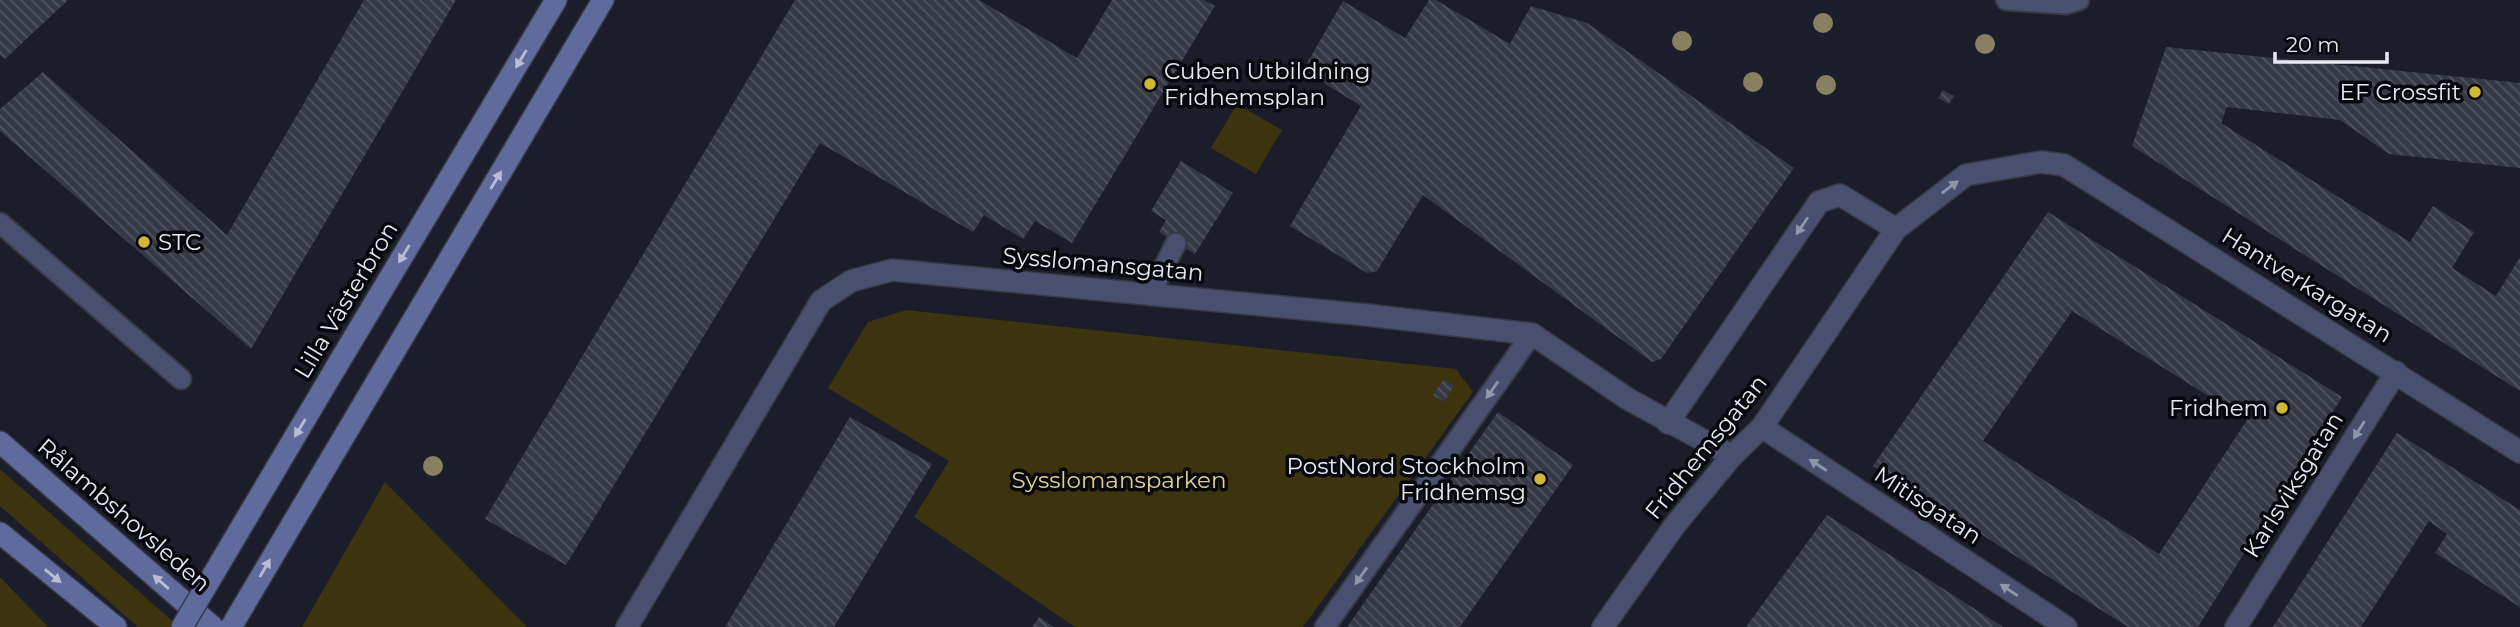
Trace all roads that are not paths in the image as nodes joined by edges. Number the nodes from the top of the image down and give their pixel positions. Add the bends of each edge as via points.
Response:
1 (556, 0) edge
2 (603, 0) edge
3 (2006, 0) edge
4 (2079, 0) edge
5 (2064, 165) joint
6 (0, 223) edge
7 (1896, 229) junction
8 (1176, 243) dead end
9 (1150, 295) junction
10 (1532, 334) junction
11 (2396, 372) junction
12 (181, 379) dead end
13 (1668, 423) junction
14 (1762, 427) junction
15 (0, 442) edge
16 (2520, 452) edge
17 (1732, 456) junction
18 (0, 533) edge
19 (117, 627) edge
20 (182, 627) edge
21 (213, 627) edge
22 (231, 627) edge
23 (627, 627) edge
24 (1325, 627) edge
25 (1603, 627) edge
26 (2066, 627) edge
27 (2236, 627) edge

1 -> 20 main road, Lilla Västerbron, bridge
22 -> 2 main road
3 - 4 lane via 2066,4
7 -> 5 street, Fridhemsgatan via 1966,175 2041,163
5 - 11 street, Hantverkargatan
6 - 12 lane
7 -> 13 street, Fridhemsgatan via 1840,195 1819,202
7 - 14 street, Fridhemsgatan
8 - 9 lane
9 - 10 street, Sysslomansgatan
9 - 23 street, Sysslomansgatan via 892,270 851,281 821,301
10 - 13 street, Sysslomansgatan
10 -> 24 lane
11 - 16 street, Hantverkargatan
11 -> 27 street, Karlsviksgatan
13 - 17 street, Sysslomansgatan
14 - 17 street, Fridhemsgatan
26 -> 14 street, Mitisgatan
21 -> 15 main road, Rålambshovsleden
17 - 25 street, Fridhemsgatan via 1675,525
18 -> 19 main road

